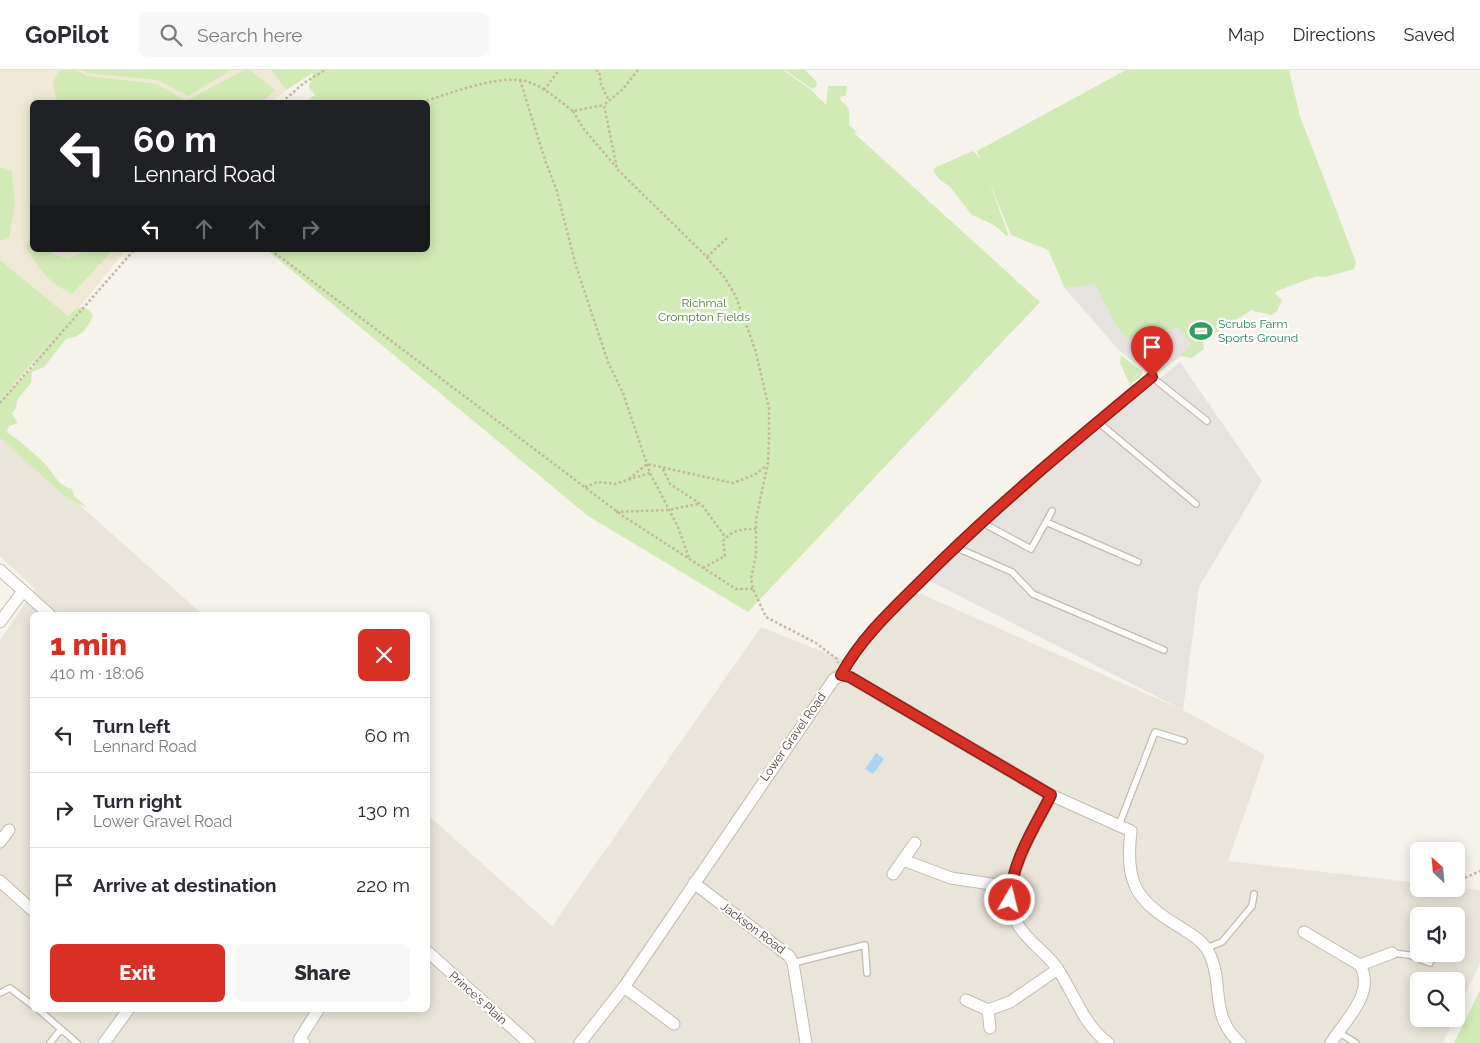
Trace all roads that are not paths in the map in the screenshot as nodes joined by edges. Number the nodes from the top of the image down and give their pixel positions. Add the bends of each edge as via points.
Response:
1 (1163, 337) dead end
2 (1152, 377) junction
3 (1207, 420) dead end
4 (1098, 422) junction
5 (1196, 504) dead end
6 (1052, 511) dead end
7 (981, 522) junction
8 (1046, 522) junction
9 (955, 547) junction
10 (1138, 562) dead end
11 (0, 570) edge
12 (23, 591) junction
13 (47, 612) edge
14 (0, 622) edge
15 (1164, 650) dead end
16 (841, 675) junction
17 (1184, 741) dead end
18 (1051, 795) junction
19 (1119, 826) junction
20 (10, 830) dead end
21 (0, 842) edge
22 (915, 843) dead end
23 (903, 860) junction
24 (894, 874) dead end
25 (0, 881) edge
26 (694, 883) junction
27 (1011, 887) junction
28 (1254, 894) dead end
29 (30, 908) edge
30 (1304, 932) dead end
31 (1206, 948) junction
32 (1392, 953) joint
33 (430, 954) edge
34 (793, 963) junction
35 (1430, 963) dead end
36 (1360, 965) junction
37 (1058, 968) junction
38 (867, 973) dead end
39 (624, 987) junction
40 (0, 993) edge
41 (966, 1000) dead end
42 (30, 1003) edge
43 (988, 1010) junction
44 (41, 1012) edge
45 (127, 1012) edge
46 (317, 1012) edge
47 (674, 1024) dead end
48 (990, 1028) dead end
49 (60, 1029) junction
50 (1338, 1032) junction
51 (50, 1043) edge
52 (77, 1043) edge
53 (104, 1043) edge
54 (304, 1043) edge
55 (529, 1043) edge
56 (580, 1043) edge
57 (806, 1043) edge
58 (1108, 1043) edge
59 (1240, 1043) edge
60 (1331, 1043) edge
61 (1356, 1043) edge

1 - 2 lane
2 - 3 lane
2 - 4 lane, Lower Gravel Road
4 - 5 lane
4 - 7 lane, Lower Gravel Road
6 - 8 lane
7 - 8 lane via 1031,549
7 - 9 lane, Lower Gravel Road
8 - 10 lane
9 - 15 lane via 1012,572 1033,594
9 - 16 lane, Lower Gravel Road via 854,652
11 - 12 street
12 - 13 street
12 - 14 street
16 - 18 street via 850,677
16 - 26 street, Lower Gravel Road via 834,679
17 - 19 lane via 1155,732
18 - 19 street
18 - 27 street via 1016,865
19 - 31 street via 1131,831 1129,870 1136,888 1154,910 1192,934
20 - 21 street
22 - 23 street
23 - 24 street
23 - 27 street via 952,878
25 - 29 street
26 - 34 street, Jackson Road via 789,956
26 - 39 street, Lower Gravel Road
27 - 37 street via 1010,900 1017,923 1029,940
28 - 31 lane via 1252,906 1222,942
30 - 36 street
31 - 59 street via 1214,969 1224,1022
32 - 35 lane via 1410,955
32 - 36 street
33 - 55 street, Prince's Plain
34 - 38 lane via 865,945
34 - 57 street, Jackson Road
36 - 50 street via 1365,974 1363,995
37 - 43 street via 1010,1002
37 - 58 street via 1085,1020
39 - 47 street
39 - 56 street, Lower Gravel Road
40 - 42 lane via 10,988
41 - 43 street
43 - 48 street
44 - 49 lane
45 - 53 street
46 - 54 street via 299,1040
49 - 51 lane
49 - 52 lane
50 - 60 street
50 - 61 lane

